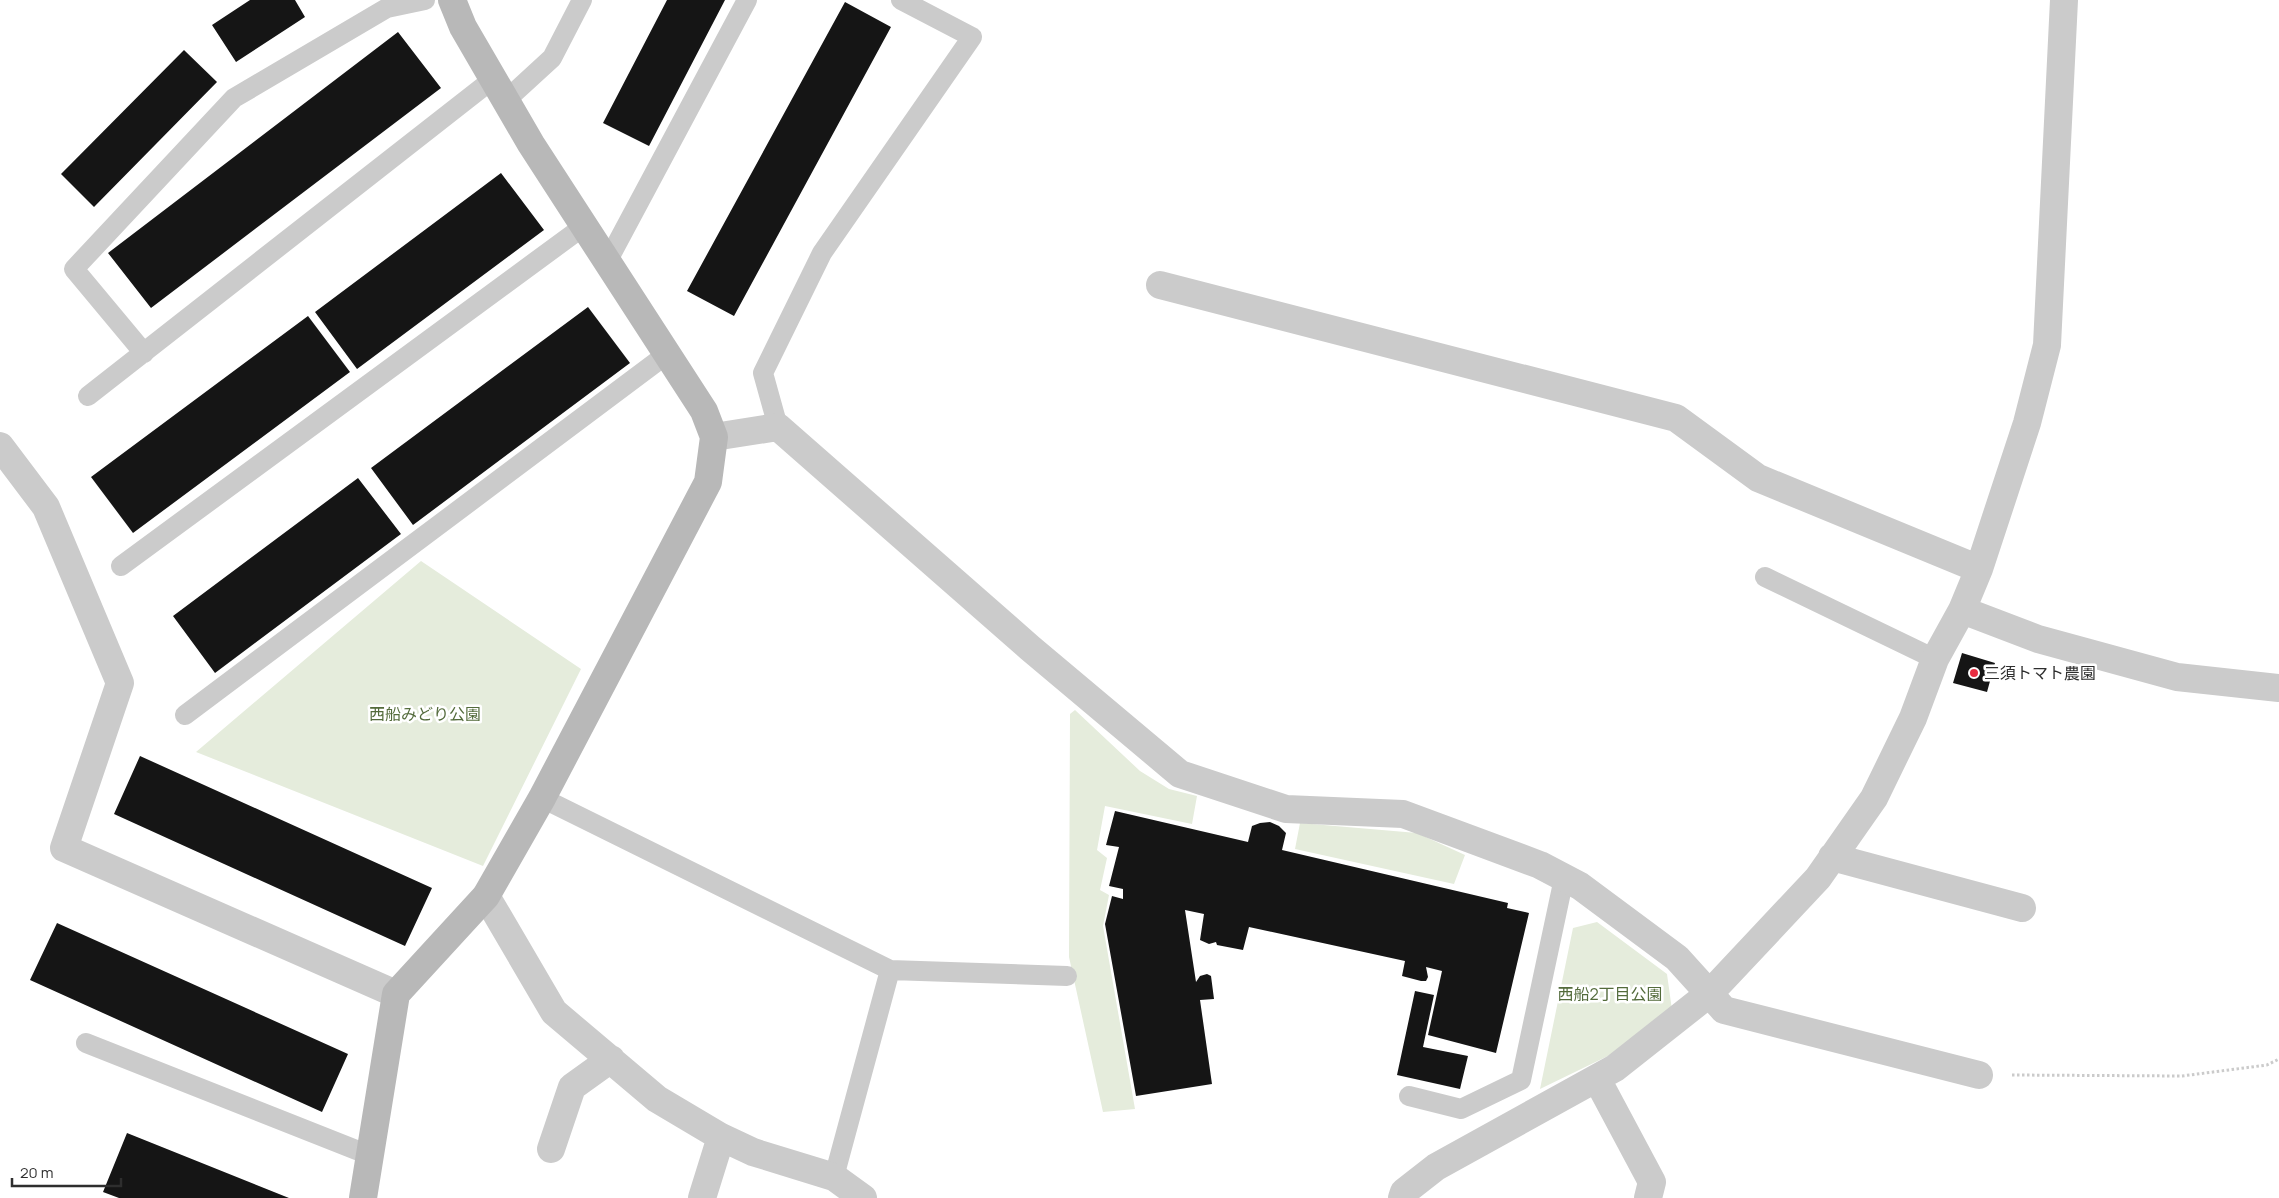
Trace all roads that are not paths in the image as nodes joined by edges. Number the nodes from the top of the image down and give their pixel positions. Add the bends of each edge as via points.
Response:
1 (425, 0) edge
2 (452, 0) edge
3 (582, 0) edge
4 (747, 0) edge
5 (901, 0) edge
6 (2064, 0) edge
7 (499, 90) junction
8 (584, 226) junction
9 (607, 262) junction
10 (1160, 285) dead end
11 (144, 353) junction
12 (667, 354) junction
13 (88, 396) dead end
14 (778, 427) junction
15 (714, 437) junction
16 (0, 446) edge
17 (121, 566) dead end
18 (1979, 569) junction
19 (1765, 577) dead end
20 (1962, 610) junction
21 (1935, 659) junction
22 (2279, 688) edge
23 (185, 715) dead end
24 (542, 798) junction
25 (1832, 857) junction
26 (1564, 878) junction
27 (486, 896) junction
28 (2022, 908) dead end
29 (890, 970) junction
30 (1067, 976) dead end
31 (1710, 993) junction
32 (396, 994) junction
33 (86, 1043) dead end
34 (611, 1059) junction
35 (1979, 1075) road end
36 (1597, 1079) junction
37 (1409, 1096) dead end
38 (721, 1136) junction
39 (551, 1150) dead end
40 (369, 1155) junction
41 (834, 1177) junction
42 (363, 1198) edge
43 (702, 1198) edge
44 (863, 1198) edge
45 (1402, 1198) edge
46 (1648, 1198) edge

1 - 11 lane via 387,8 234,98 74,270
2 - 7 street via 463,28
3 - 7 lane via 552,58
4 - 9 lane
5 - 14 lane via 972,37 822,253 763,373
6 - 18 street via 2047,345 2027,423
7 - 8 street
7 - 11 lane
8 - 9 street
8 - 17 lane
9 - 12 street
10 - 18 street via 1676,418 1758,478
11 - 13 lane
12 - 15 street via 704,411
12 - 23 lane
14 - 15 street
14 - 26 street via 1030,648 1180,774 1286,810 1402,814 1540,865
15 - 24 street via 708,482
16 - 32 street via 46,507 120,682 64,848
18 - 20 street
19 - 21 lane
20 - 21 street
20 - 22 street via 2038,639 2177,677
21 - 25 street via 1913,718 1874,798
24 - 27 street
24 - 29 lane
25 - 28 street
25 - 31 street via 1818,878
26 - 31 street via 1580,886 1677,958
26 - 37 lane via 1521,1080 1460,1109
27 - 32 street
27 - 34 street via 554,1012
29 - 30 lane
29 - 41 lane
31 - 35 street via 1724,1010
31 - 36 street
32 - 40 street
33 - 40 lane
34 - 38 street via 657,1099
34 - 39 street via 572,1087
36 - 45 street via 1436,1167 1404,1192
36 - 46 street via 1652,1182
38 - 41 street via 753,1152
38 - 43 street
40 - 42 street
41 - 44 street

